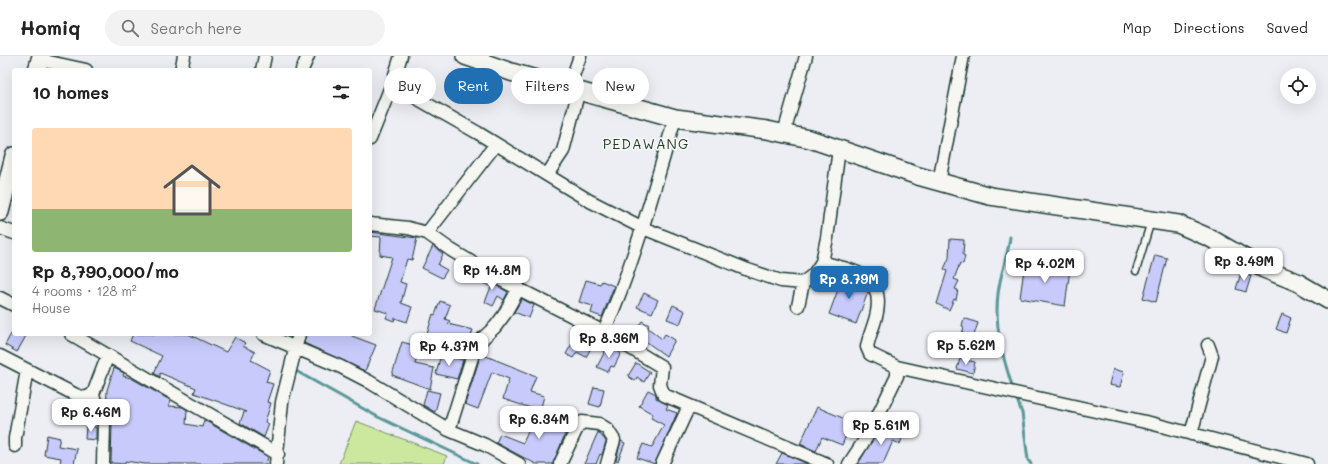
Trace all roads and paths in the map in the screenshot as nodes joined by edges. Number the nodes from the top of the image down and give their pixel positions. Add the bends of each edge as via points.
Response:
1 (184, 56) edge
2 (265, 56) edge
3 (308, 56) edge
4 (401, 56) edge
5 (465, 56) edge
6 (580, 56) edge
7 (963, 56) edge
8 (803, 57) edge
9 (39, 62) edge
10 (74, 68) edge
11 (181, 68) edge
12 (262, 68) edge
13 (303, 68) edge
14 (397, 68) edge
15 (578, 68) edge
16 (511, 72) edge
17 (584, 92) edge
18 (384, 104) edge
19 (427, 104) edge
20 (571, 104) edge
21 (675, 118) junction
22 (784, 133) junction
23 (372, 134) edge
24 (496, 144) junction
25 (839, 149) junction
26 (12, 164) edge
27 (547, 175) junction
28 (939, 182) junction
29 (0, 212) edge
30 (1152, 220) junction
31 (372, 224) edge
32 (0, 228) edge
33 (643, 228) junction
34 (12, 232) edge
35 (427, 233) junction
36 (822, 262) junction
37 (1136, 271) dead end
38 (803, 284) junction
39 (519, 288) junction
40 (0, 298) edge
41 (1328, 300) edge
42 (12, 304) edge
43 (798, 306) dead end
44 (604, 332) junction
45 (75, 336) edge
46 (268, 336) edge
47 (298, 336) edge
48 (1208, 346) dead end
49 (295, 347) junction
50 (108, 355) junction
51 (0, 356) edge
52 (897, 366) junction
53 (27, 370) junction
54 (92, 394) junction
55 (689, 406) junction
56 (449, 430) junction
57 (1191, 434) junction
58 (15, 446) dead end
59 (277, 459) edge
60 (103, 464) edge
61 (519, 464) edge
62 (560, 464) edge
63 (607, 464) edge
64 (662, 464) edge
65 (826, 464) edge
66 (849, 464) edge
67 (1307, 464) edge

1 - 11 street
2 - 12 street
3 - 13 street
4 - 14 street
5 - 16 street
6 - 15 street
7 - 28 street
8 - 22 street
9 - 10 street
17 - 21 street
18 - 23 street
19 - 24 street
20 - 27 street via 563,151
21 - 22 street
21 - 33 street
22 - 25 street
24 - 27 street
24 - 35 street
25 - 28 street
25 - 36 street
26 - 29 street
27 - 33 street via 588,200
28 - 30 street via 990,196
30 - 37 lane
30 - 41 street via 1178,224 1210,238 1264,269 1297,282
31 - 35 street
32 - 34 street
33 - 38 street via 748,270 781,281
33 - 44 street via 623,289
35 - 39 street via 457,254
36 - 38 street
36 - 52 street via 872,281 879,294 877,312 867,347 870,354
38 - 43 street
39 - 44 street
39 - 56 street via 504,315 474,351
40 - 42 street
44 - 55 street via 662,367 660,385 664,395
45 - 50 street
46 - 49 street
47 - 49 street
48 - 57 street via 1212,356
49 - 56 street via 368,381
49 - 59 street via 282,402
50 - 54 street
50 - 59 street
51 - 53 street
52 - 57 street
52 - 66 street via 897,376 870,432
53 - 54 street via 76,395 85,398
53 - 58 street
54 - 60 street via 104,424
55 - 64 street
55 - 65 street
56 - 61 street via 485,445
57 - 67 street
62 - 63 street via 582,422 590,422 607,429 614,440

